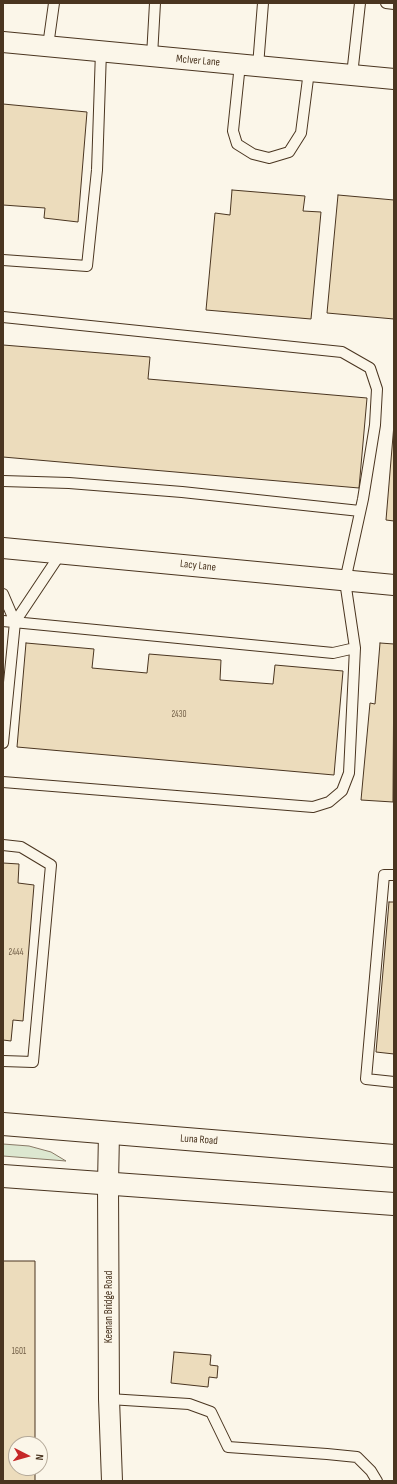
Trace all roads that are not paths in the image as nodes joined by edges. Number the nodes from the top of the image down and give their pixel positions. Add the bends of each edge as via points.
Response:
1 (54, 3) edge
2 (156, 3) edge
3 (263, 3) edge
4 (360, 3) edge
5 (386, 3) edge
6 (394, 4) edge
7 (3, 42) edge
8 (48, 46) junction
9 (101, 51) junction
10 (152, 56) junction
11 (249, 65) junction
12 (309, 71) junction
13 (352, 75) junction
14 (394, 79) edge
15 (3, 260) edge
16 (3, 317) edge
17 (3, 481) edge
18 (360, 511) junction
19 (3, 548) edge
20 (61, 553) junction
21 (344, 580) junction
22 (394, 585) edge
23 (3, 594) edge
24 (3, 621) edge
25 (15, 622) junction
26 (356, 648) junction
27 (3, 743) edge
28 (3, 782) edge
29 (3, 845) edge
30 (394, 875) edge
31 (3, 1061) edge
32 (394, 1082) edge
33 (3, 1124) edge
34 (109, 1133) junction
35 (394, 1156) edge
36 (3, 1176) edge
37 (108, 1184) junction
38 (394, 1204) edge
39 (109, 1399) junction
40 (112, 1481) edge
41 (377, 1481) edge

1 - 8 lane
2 - 10 lane
3 - 11 lane
4 - 13 lane
5 - 6 lane
7 - 8 street, McIver Lane
8 - 9 street, McIver Lane
9 - 10 street, McIver Lane
9 - 15 lane via 97,170 87,266
10 - 11 street, McIver Lane
11 - 12 street, McIver Lane
11 - 12 lane via 233,130 237,144 253,154 269,158 289,152 301,133
12 - 13 street, McIver Lane
13 - 14 street, McIver Lane
16 - 18 lane via 342,352 370,368 377,389 375,425
17 - 18 lane via 69,483 182,492
18 - 21 lane
19 - 20 street, Lacy Lane
20 - 21 street, Lacy Lane
20 - 25 lane
21 - 22 street, Lacy Lane
21 - 26 lane
23 - 25 lane
24 - 25 lane
25 - 26 lane via 333,653
25 - 27 lane
26 - 28 lane via 349,773 342,791 329,802 313,807
29 - 31 lane via 21,847 51,865 33,1062
30 - 32 lane via 384,875 366,1079
33 - 34 main road, Luna Road
34 - 35 main road, Luna Road
34 - 37 street, Keenan Bridge Road
36 - 37 main road
37 - 38 main road
37 - 39 street, Keenan Bridge Road
39 - 40 street, Keenan Bridge Road
39 - 41 lane via 189,1404 210,1412 228,1447 357,1457

